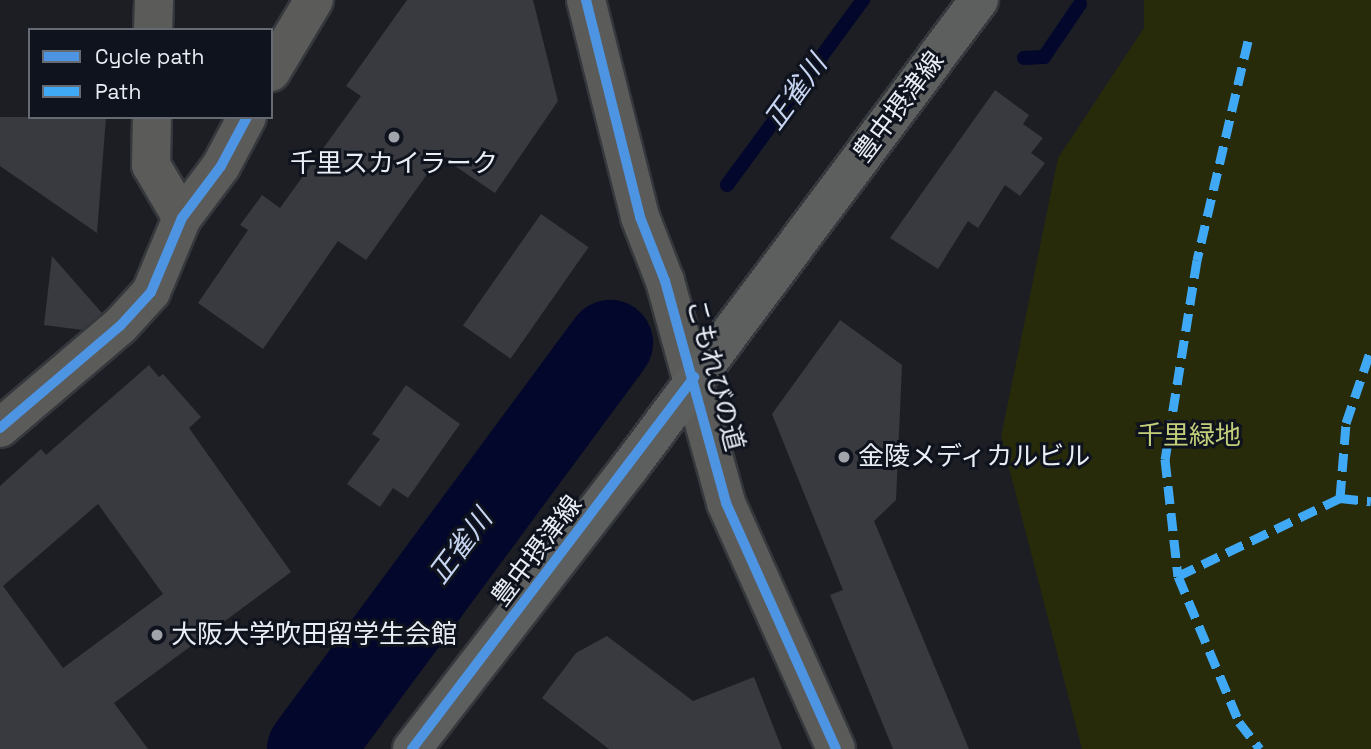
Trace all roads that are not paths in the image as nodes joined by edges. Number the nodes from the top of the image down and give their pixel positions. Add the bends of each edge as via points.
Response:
1 (154, 0) edge
2 (314, 0) edge
3 (586, 0) edge
4 (979, 0) edge
5 (153, 28) edge
6 (273, 69) edge
7 (152, 119) edge
8 (246, 119) edge
9 (181, 218) junction
10 (694, 377) junction
11 (0, 428) edge
12 (412, 749) edge
13 (836, 749) edge

1 - 5 street
2 - 6 street
3 - 10 street, こもれびの道 via 640,217
4 - 10 main road, 豊中摂津線
7 - 9 street via 151,165
8 - 9 street via 221,166
9 - 11 street via 151,292 120,326
10 - 12 main road, 豊中摂津線
10 - 13 street, こもれびの道 via 726,503

